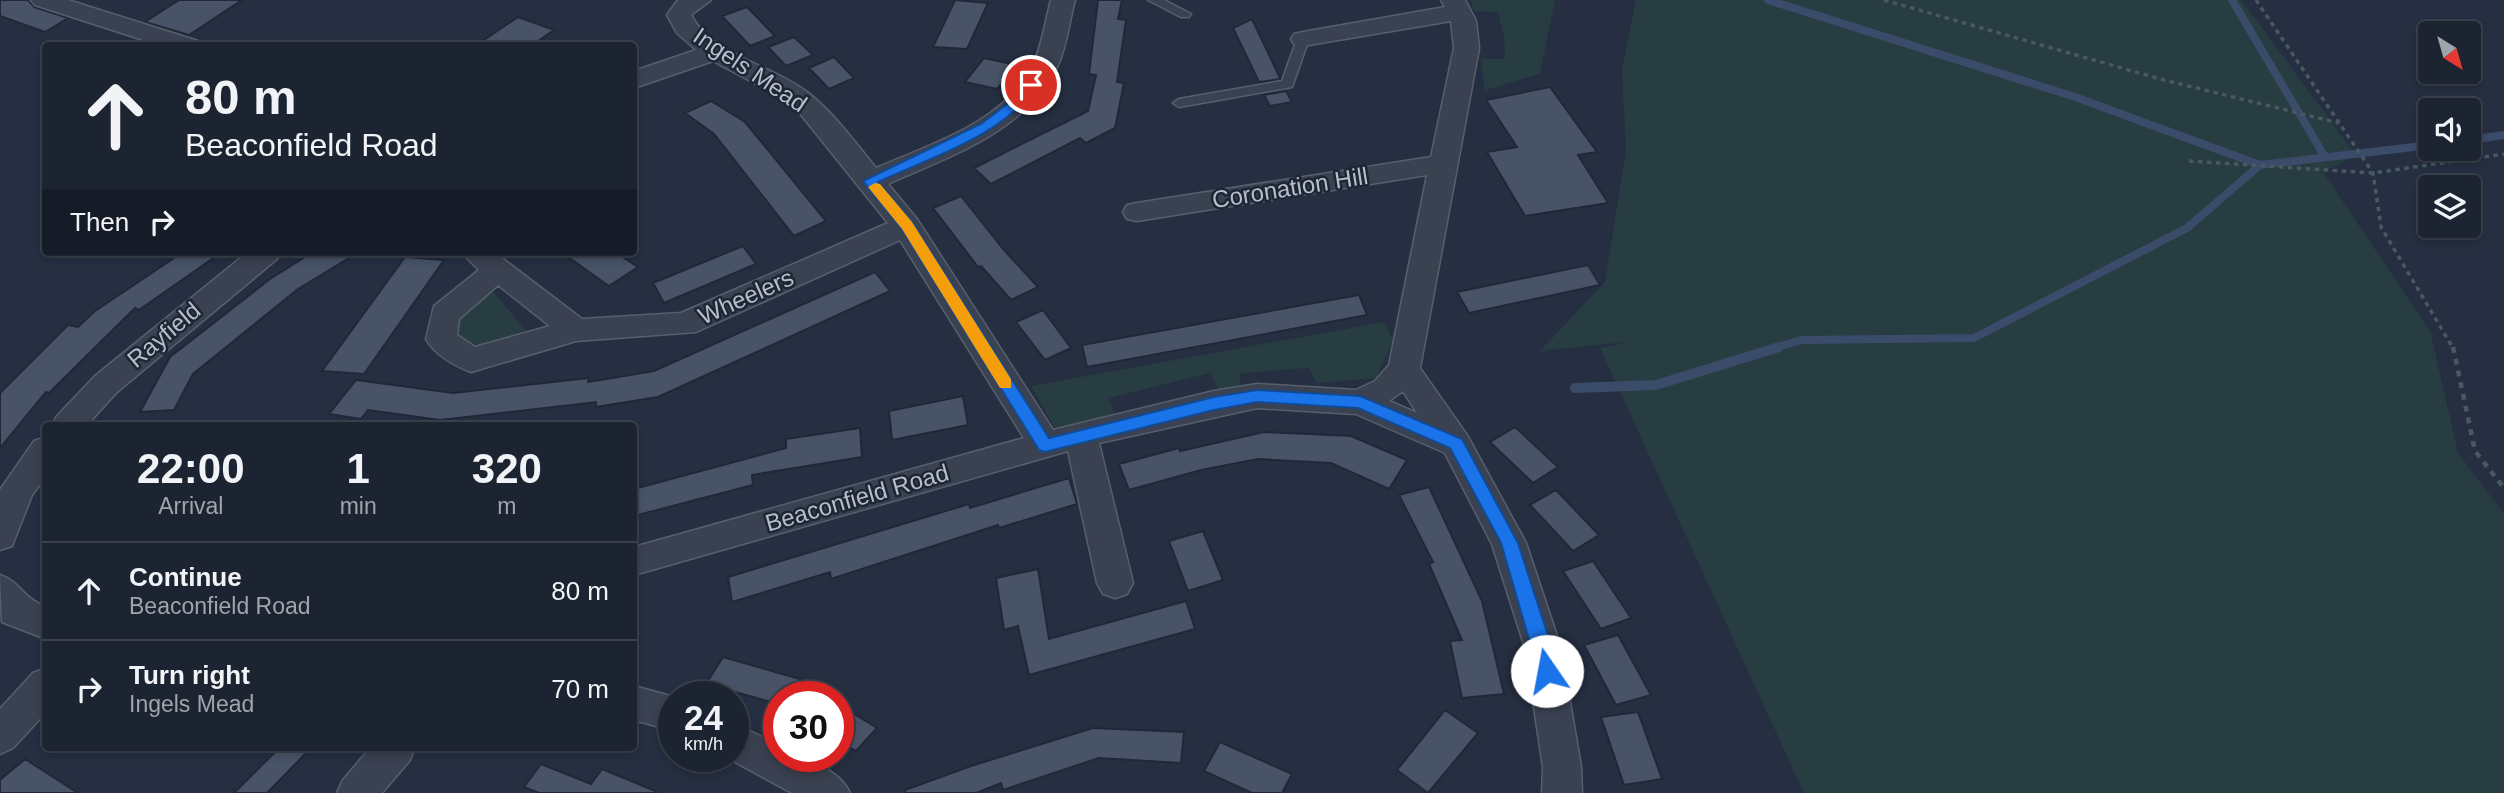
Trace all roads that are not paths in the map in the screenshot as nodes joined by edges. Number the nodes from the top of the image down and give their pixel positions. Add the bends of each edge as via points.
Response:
1 (43, 0) edge
2 (1063, 0) edge
3 (1154, 0) edge
4 (688, 2) edge
5 (1457, 6) edge
6 (1185, 14) dead end
7 (1303, 39) joint
8 (176, 42) edge
9 (716, 51) junction
10 (637, 79) edge
11 (1179, 103) dead end
12 (1443, 164) junction
13 (870, 181) junction
14 (1137, 212) dead end
15 (907, 226) junction
16 (262, 256) edge
17 (487, 261) edge
18 (576, 330) junction
19 (1404, 369) junction
20 (1360, 402) junction
21 (71, 422) edge
22 (1081, 435) junction
23 (1456, 444) junction
24 (1045, 445) junction
25 (42, 456) edge
26 (0, 536) edge
27 (637, 560) edge
28 (1115, 583) dead end
29 (0, 590) edge
30 (42, 622) edge
31 (42, 689) edge
32 (637, 704) edge
33 (658, 710) edge
34 (0, 736) edge
35 (749, 750) edge
36 (393, 751) edge
37 (357, 793) edge
38 (830, 793) edge
39 (1562, 793) edge

1 - 8 street
2 - 13 street via 1044,68 1019,100 986,127
3 - 6 lane
4 - 9 street, Ingels Mead via 679,15 680,23
5 - 7 street
5 - 12 street via 1469,40
7 - 11 lane via 1287,84
9 - 10 street
9 - 13 street, Ingels Mead via 805,102
12 - 14 street, Coronation Hill
12 - 19 street
13 - 15 street, Ingels Mead
15 - 18 street, Wheelers via 685,324
15 - 24 street, Ingels Mead
16 - 21 street, Rayfield via 106,384
17 - 18 street, Wheelers
17 - 18 street, Wheelers via 445,314 441,339 471,360
19 - 20 street via 1386,389
19 - 23 street
20 - 22 street, Beaconfield Road via 1257,396
20 - 23 street
22 - 24 street, Beaconfield Road
22 - 28 street
23 - 39 street via 1509,543 1543,648
24 - 27 street, Beaconfield Road
25 - 26 street via 17,490
29 - 30 street via 15,611
31 - 34 street
32 - 33 street
35 - 38 street
36 - 37 street

